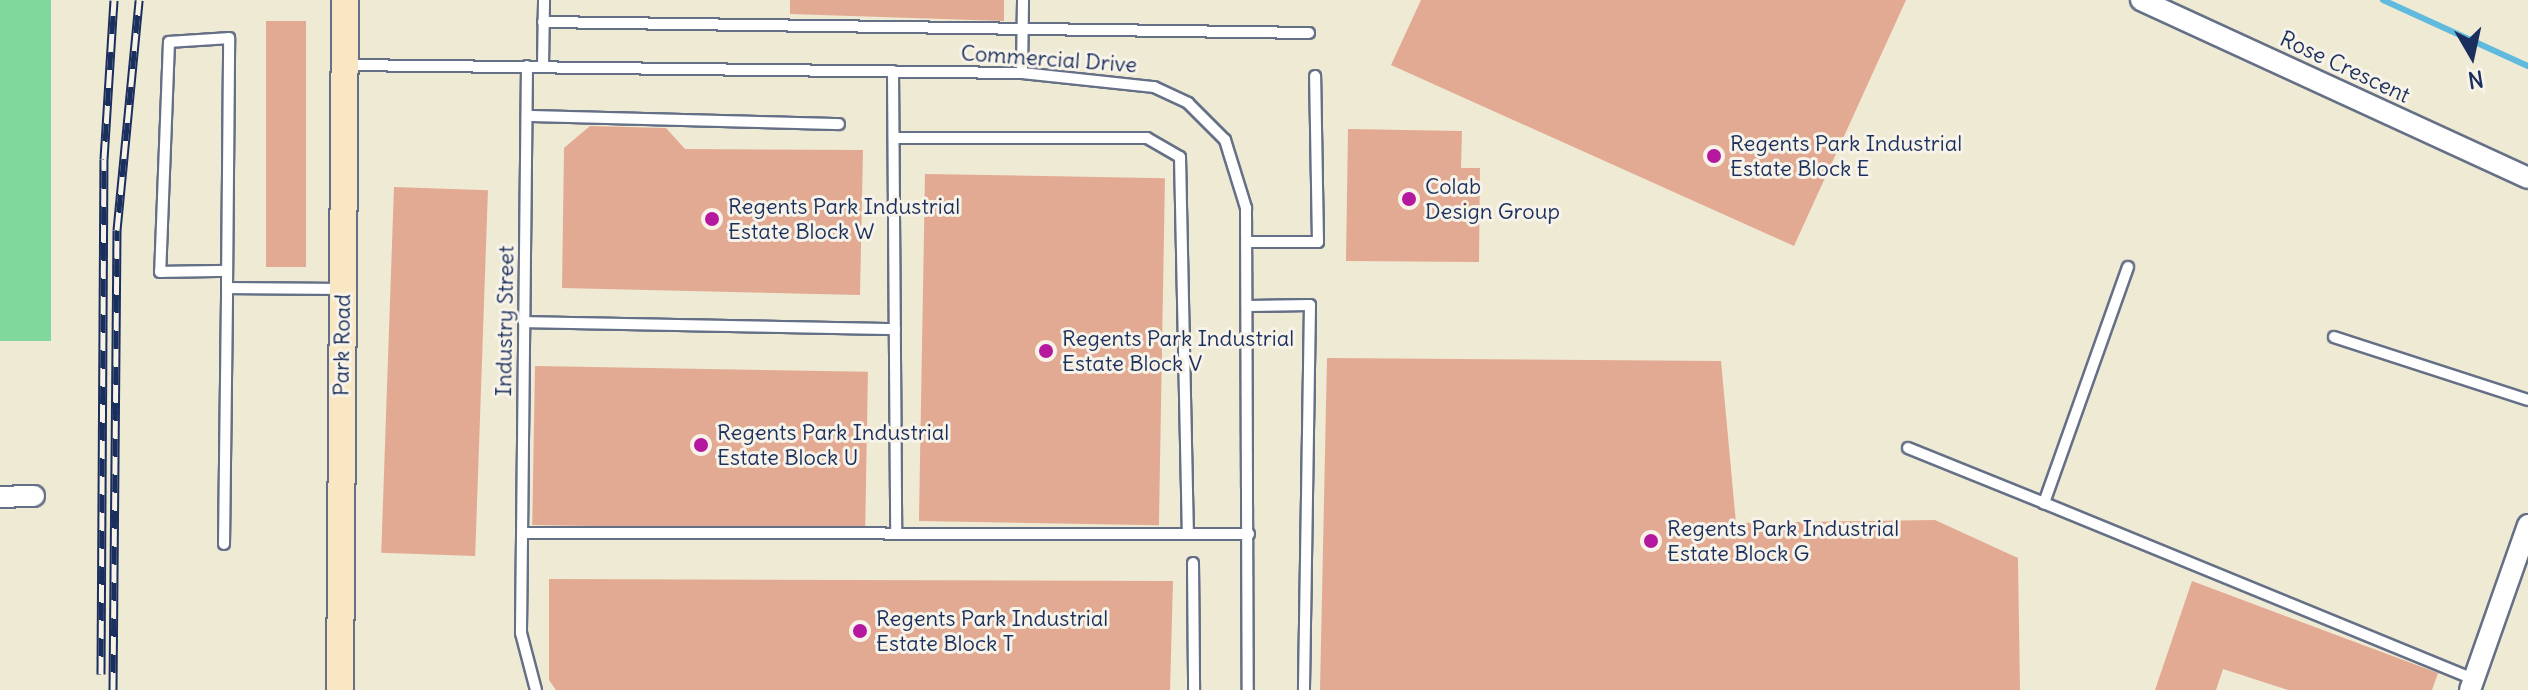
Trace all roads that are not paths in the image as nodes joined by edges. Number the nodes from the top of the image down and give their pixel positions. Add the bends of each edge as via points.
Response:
1 (345, 0) edge
2 (544, 0) edge
3 (1023, 0) edge
4 (2141, 0) edge
5 (543, 22) junction
6 (1023, 28) junction
7 (1309, 33) dead end
8 (344, 65) junction
9 (527, 66) junction
10 (543, 66) junction
11 (893, 71) junction
12 (1022, 73) junction
13 (1315, 76) dead end
14 (527, 116) junction
15 (839, 124) dead end
16 (894, 138) junction
17 (2528, 178) edge
18 (1248, 242) junction
19 (2128, 267) dead end
20 (227, 271) junction
21 (227, 288) junction
22 (342, 289) junction
23 (1249, 306) junction
24 (524, 322) junction
25 (895, 329) junction
26 (2334, 337) dead end
27 (2528, 400) edge
28 (1908, 448) dead end
29 (34, 496) dead end
30 (0, 497) edge
31 (2044, 503) junction
32 (2528, 525) edge
33 (523, 533) junction
34 (896, 534) junction
35 (1188, 534) junction
36 (1249, 534) junction
37 (224, 544) dead end
38 (1193, 563) dead end
39 (2472, 685) edge
40 (340, 690) edge
41 (536, 690) edge
42 (1194, 690) edge
43 (1248, 690) edge
44 (1304, 690) edge

1 - 8 main road, Park Road
2 - 5 lane
3 - 6 lane
4 - 17 street, Rose Crescent
5 - 6 lane
5 - 10 lane
6 - 7 lane
6 - 12 lane
8 - 9 lane, Commercial Drive
8 - 22 main road, Park Road
9 - 10 lane, Commercial Drive
9 - 14 lane, Industry Street
10 - 11 lane, Commercial Drive
11 - 12 lane, Commercial Drive
11 - 16 lane
12 - 18 lane, Commercial Drive via 1154,87 1210,120 1239,168
13 - 18 lane via 1318,242
14 - 15 lane
14 - 24 lane, Industry Street
16 - 25 lane
16 - 35 lane via 1147,138 1180,157
18 - 23 lane, Commercial Drive
19 - 31 lane
20 - 20 lane via 229,38 169,42 160,272
20 - 21 lane
21 - 22 lane
21 - 37 lane
22 - 40 main road, Park Road
23 - 36 lane, Commercial Drive
23 - 44 lane via 1310,305
24 - 25 lane
24 - 33 lane, Industry Street
25 - 34 lane
26 - 27 lane
28 - 31 lane
29 - 30 street
31 - 39 lane
32 - 39 street
33 - 34 lane
33 - 41 lane, Industry Street via 521,633
34 - 35 lane
35 - 36 lane
36 - 43 lane, Commercial Drive
38 - 42 lane

